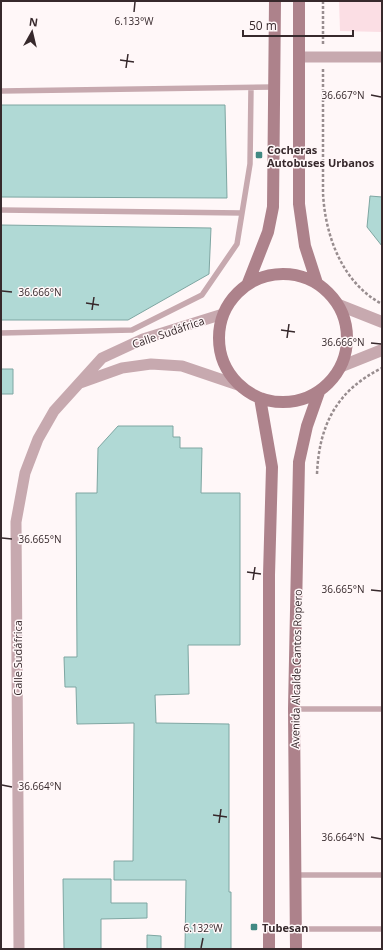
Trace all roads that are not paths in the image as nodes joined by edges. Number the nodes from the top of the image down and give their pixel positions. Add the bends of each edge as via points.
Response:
1 (275, 1) edge
2 (299, 1) edge
3 (299, 57) junction
4 (382, 57) edge
5 (274, 87) junction
6 (251, 88) junction
7 (1, 91) edge
8 (1, 210) edge
9 (242, 213) junction
10 (248, 283) junction
11 (317, 283) junction
12 (339, 305) junction
13 (222, 314) junction
14 (382, 322) edge
15 (1, 333) edge
16 (382, 350) edge
17 (342, 366) junction
18 (78, 384) junction
19 (238, 385) junction
20 (319, 392) junction
21 (260, 398) junction
22 (294, 709) junction
23 (382, 709) edge
24 (296, 874) junction
25 (382, 875) edge
26 (296, 929) junction
27 (382, 929) edge
28 (19, 949) edge
29 (269, 949) edge
30 (296, 949) edge

1 - 5 main road
2 - 3 main road
3 - 4 street
3 - 11 main road via 299,204 305,246
5 - 6 lane
5 - 10 main road via 273,207 268,232
6 - 7 lane
6 - 9 lane via 250,164
8 - 9 lane
9 - 15 lane via 237,244 202,295 195,299 132,330
10 - 11 main road via 265,276 283,273 301,276
10 - 13 main road via 233,297
11 - 12 main road via 330,293
12 - 14 street
12 - 17 main road via 347,325 348,346
13 - 18 street, Calle Sudáfrica via 142,339 102,358
13 - 19 main road via 218,333 219,352 226,370
16 - 17 street
17 - 20 main road
18 - 19 street, Calle Sudáfrica via 122,368 151,364 182,366
18 - 28 street, Calle Sudáfrica via 54,411 38,439 24,473 16,522
19 - 21 main road
20 - 21 main road via 301,400 280,403
20 - 22 main road, Avenida Alcalde Cantos Ropero via 307,426 299,462
21 - 29 main road via 272,467 269,575
22 - 23 lane
22 - 24 main road, Avenida Alcalde Cantos Ropero
24 - 25 lane
24 - 26 main road, Avenida Alcalde Cantos Ropero
26 - 27 lane
26 - 30 main road, Avenida Alcalde Cantos Ropero

